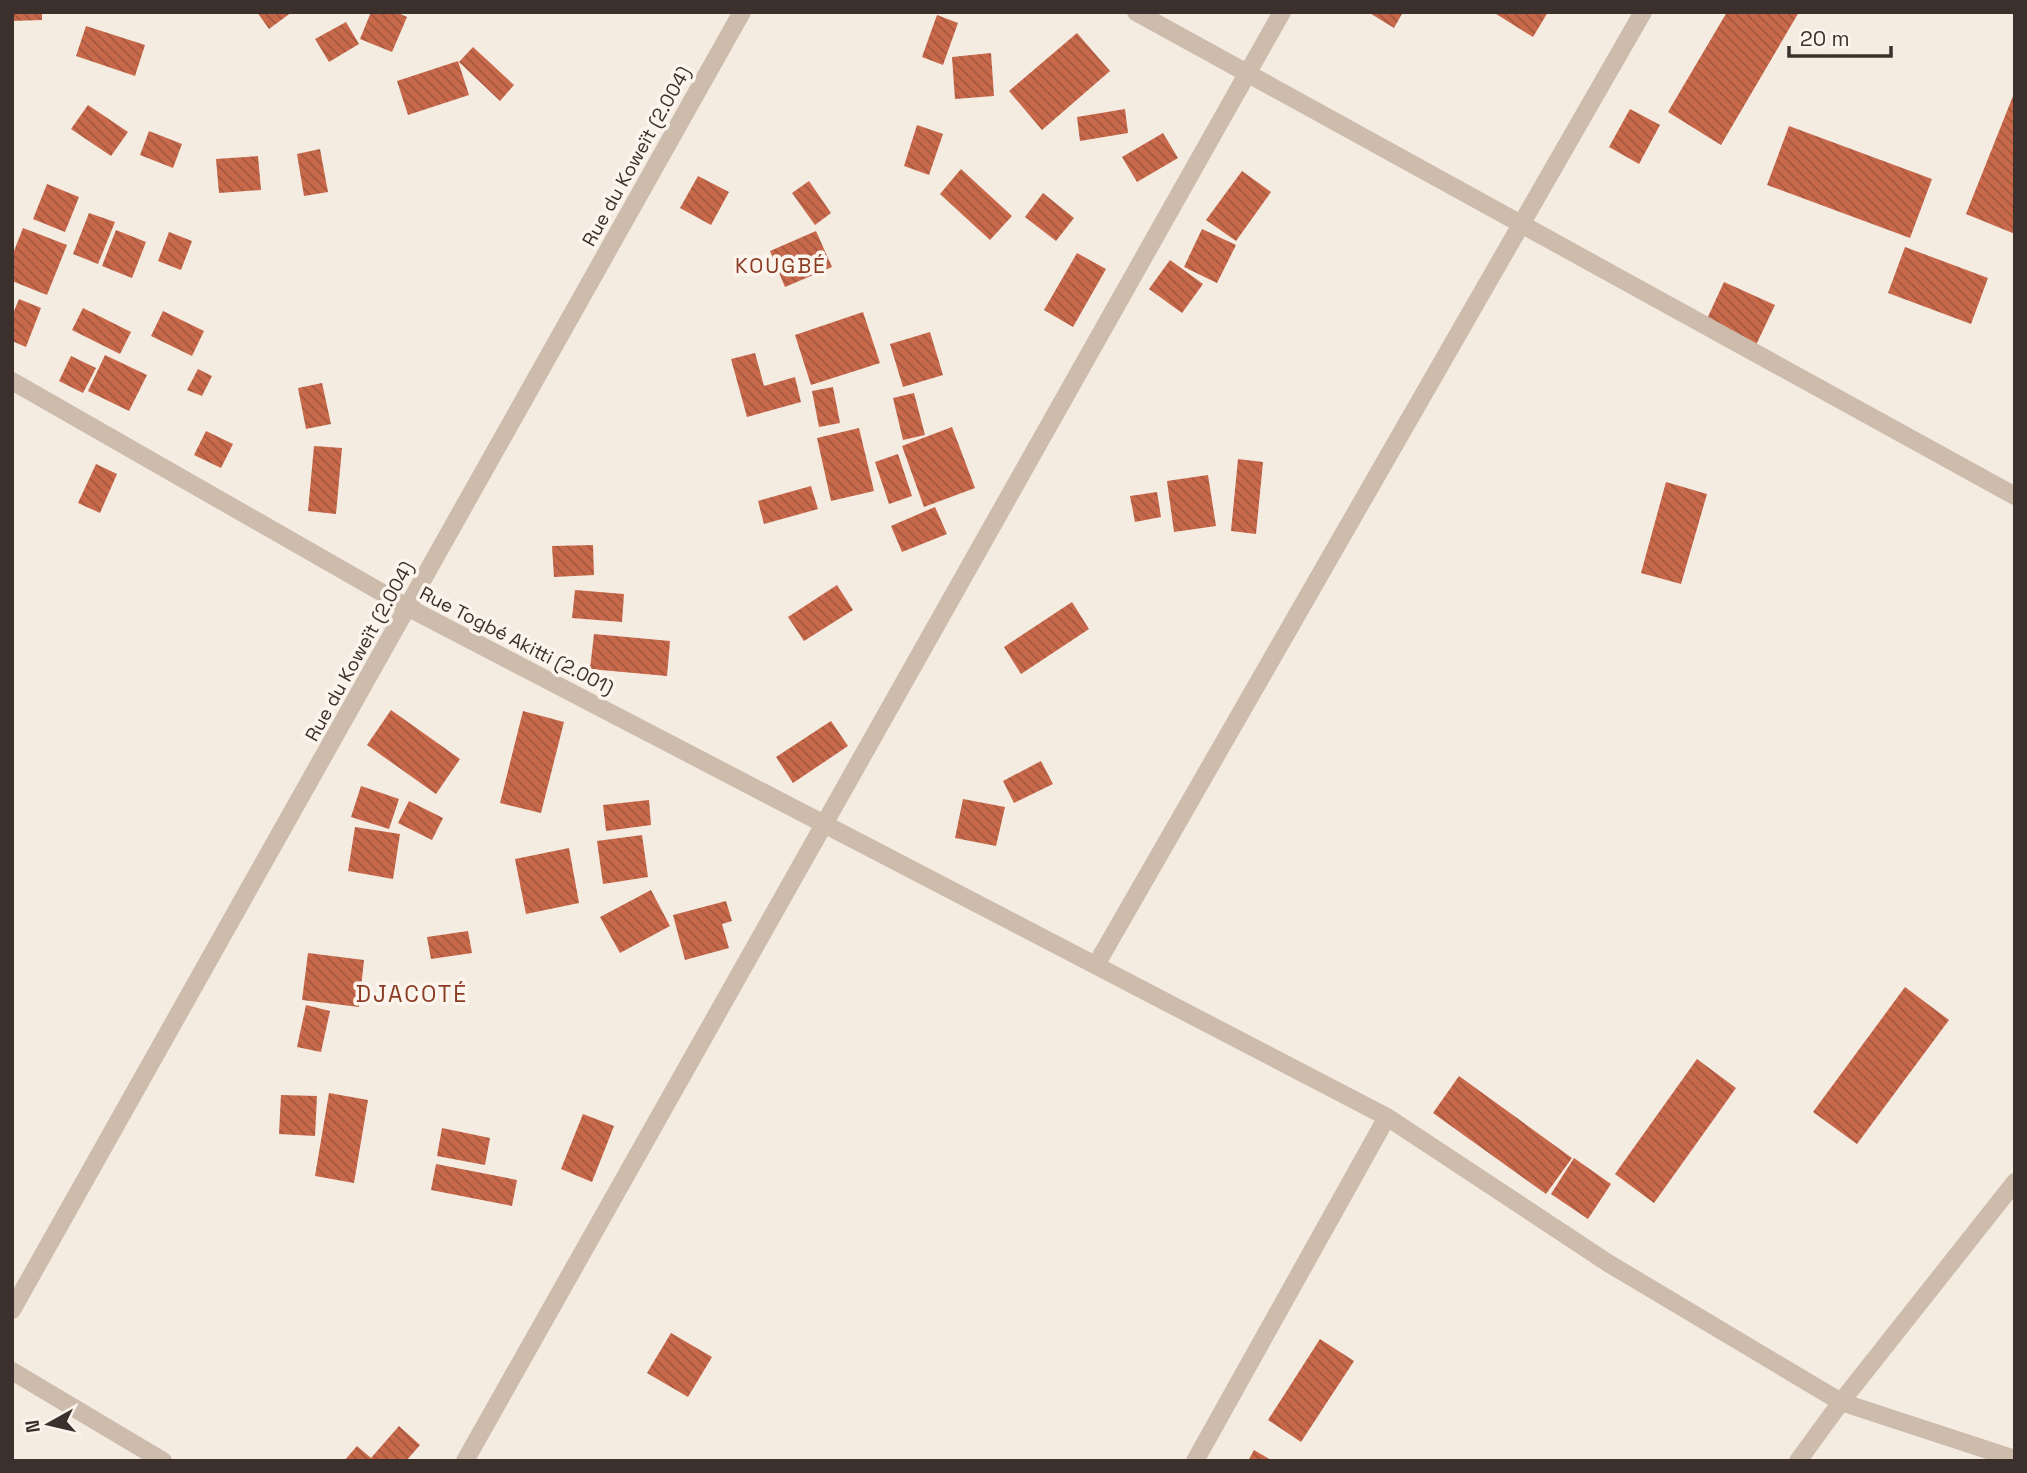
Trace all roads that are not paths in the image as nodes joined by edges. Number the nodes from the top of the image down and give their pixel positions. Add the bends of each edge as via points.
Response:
1 (742, 12) edge
2 (1136, 12) edge
3 (1282, 12) edge
4 (1643, 12) edge
5 (1247, 74) junction
6 (1521, 225) junction
7 (12, 381) edge
8 (2015, 496) edge
9 (407, 607) junction
10 (825, 823) junction
11 (1096, 965) junction
12 (1387, 1117) junction
13 (2015, 1182) edge
14 (12, 1310) edge
15 (12, 1371) edge
16 (1841, 1402) junction
17 (2015, 1459) edge
18 (163, 1461) edge
19 (465, 1461) edge
20 (1195, 1461) edge
21 (1798, 1461) edge

1 - 9 street, Rue du Koweït (2.004)
2 - 5 street
3 - 5 street
4 - 6 street
5 - 6 street
5 - 10 street
6 - 8 street
6 - 11 street
7 - 9 street, Rue Togbé Akitti (2.001)
9 - 10 street, Rue Togbé Akitti (2.001)
9 - 14 street, Rue du Koweït (2.004)
10 - 11 street, Rue Togbé Akitti (2.001)
10 - 19 street
11 - 12 street, Rue Togbé Akitti (2.001)
12 - 16 street, Rue Togbé Akitti (2.001) via 1608,1263
12 - 20 street
13 - 16 street
15 - 18 street
16 - 17 street, Rue Togbé Akitti (2.001)
16 - 21 street

